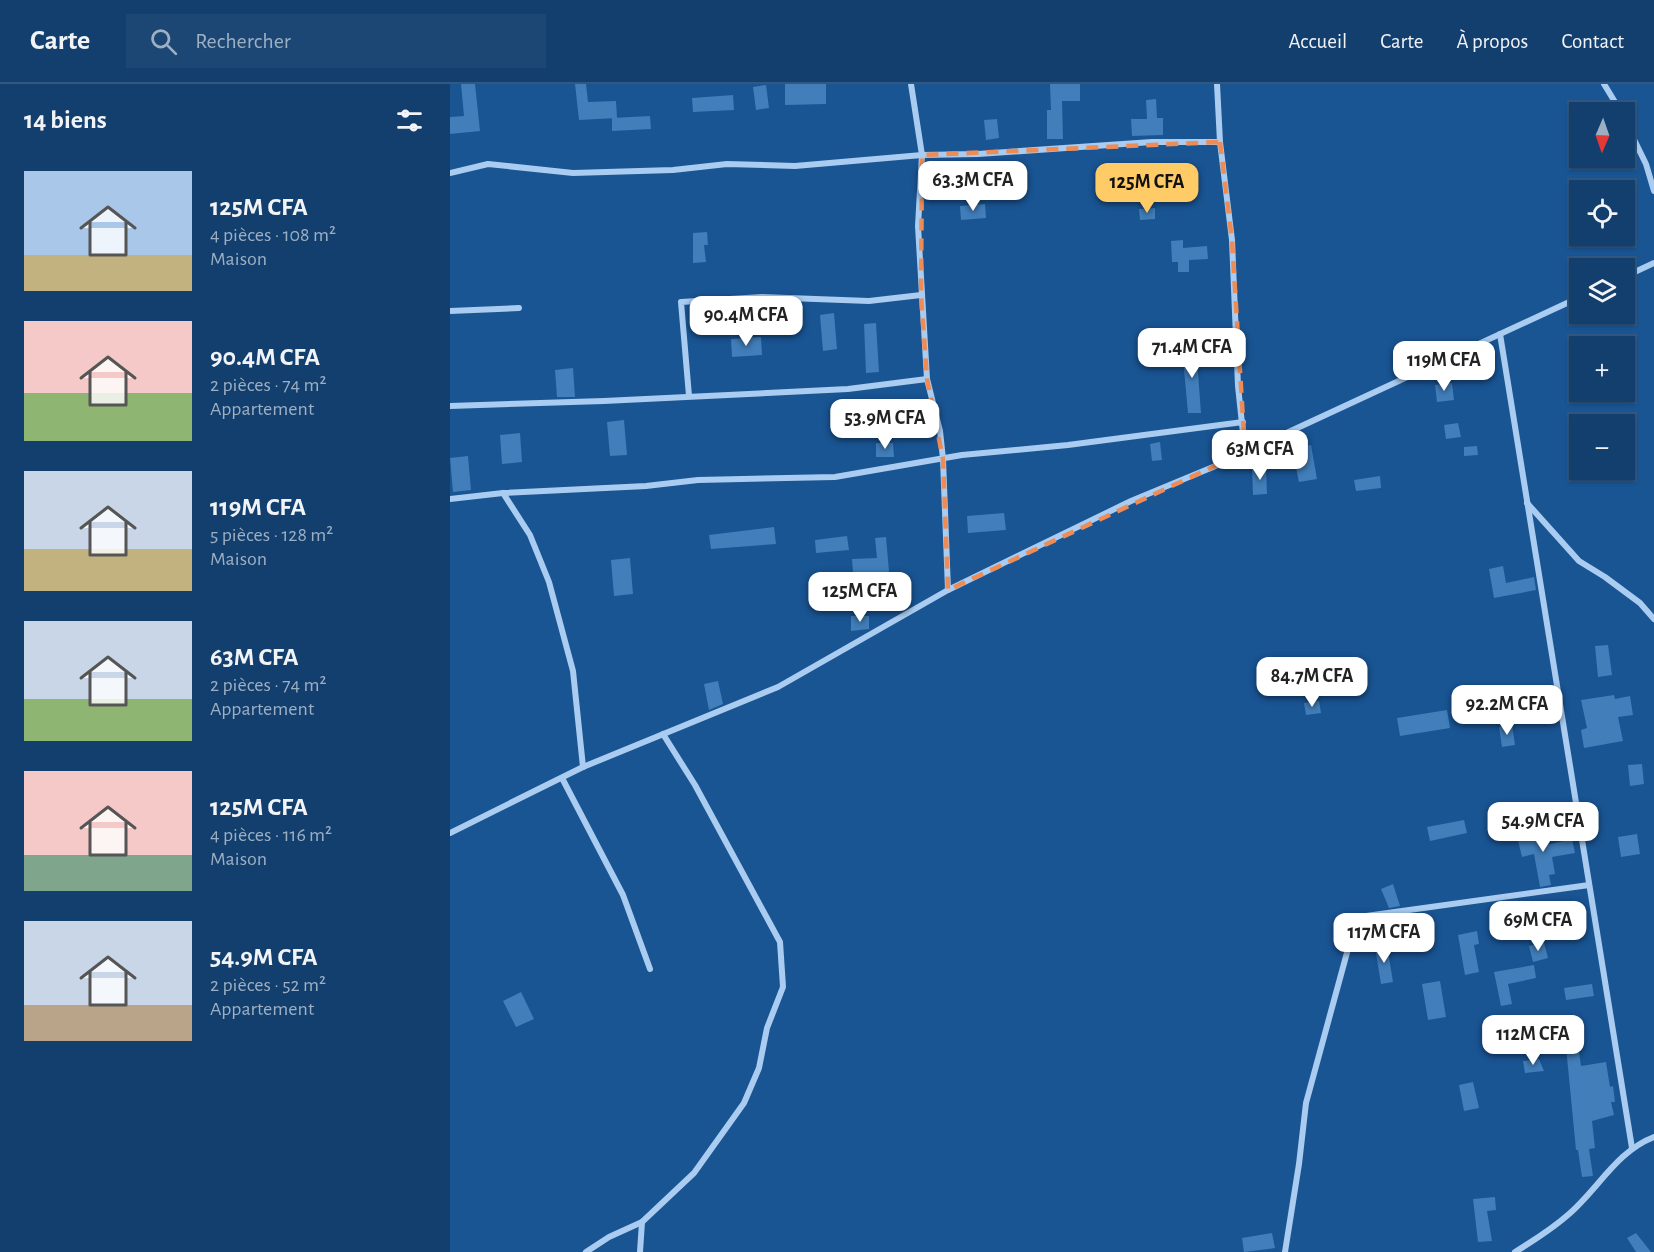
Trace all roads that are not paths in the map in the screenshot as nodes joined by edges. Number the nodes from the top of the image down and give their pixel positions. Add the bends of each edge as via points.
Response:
1 (911, 84) edge
2 (1216, 84) edge
3 (1604, 84) edge
4 (1615, 102) edge
5 (1635, 141) edge
6 (1220, 142) junction
7 (922, 155) junction
8 (450, 173) edge
9 (1654, 190) edge
10 (1653, 264) edge
11 (1635, 272) edge
12 (921, 295) junction
13 (1569, 302) edge
14 (519, 308) dead end
15 (450, 311) edge
16 (1500, 334) junction
17 (927, 380) junction
18 (689, 396) junction
19 (450, 406) edge
20 (1243, 422) junction
21 (1245, 452) junction
22 (943, 459) junction
23 (503, 493) junction
24 (450, 499) edge
25 (1527, 503) junction
26 (948, 590) junction
27 (1654, 619) edge
28 (663, 734) junction
29 (583, 767) junction
30 (562, 778) junction
31 (450, 833) edge
32 (1589, 885) junction
33 (650, 969) dead end
34 (1654, 1137) edge
35 (1632, 1148) junction
36 (642, 1222) junction
37 (586, 1252) edge
38 (640, 1252) edge
39 (1285, 1252) edge
40 (1515, 1252) edge

1 - 7 street
2 - 6 street
3 - 4 street
5 - 9 street
6 - 7 street
6 - 20 street via 1232,240
7 - 8 street via 795,166 727,164 573,173 488,164
7 - 12 street via 918,226
10 - 11 street
12 - 17 street
12 - 18 street via 869,302 762,297 681,302
13 - 16 street
14 - 15 street
16 - 21 street
16 - 25 street
17 - 18 street via 848,389
17 - 22 street
18 - 19 street
20 - 21 street
20 - 22 street
21 - 26 street via 1131,501
22 - 23 street via 835,477 698,480
22 - 26 street
23 - 24 street
23 - 29 street via 530,534 549,582 573,670
25 - 27 street via 1579,561 1640,603
25 - 32 street
26 - 28 street via 778,687
28 - 29 street
28 - 36 street via 780,942 783,987 766,1028 759,1068 744,1103 694,1173
29 - 30 street
30 - 31 street
30 - 33 street via 624,895
32 - 35 street
32 - 39 street via 1366,916 1354,927 1306,1103
34 - 35 street
35 - 40 street via 1569,1214
36 - 37 street
36 - 38 street

